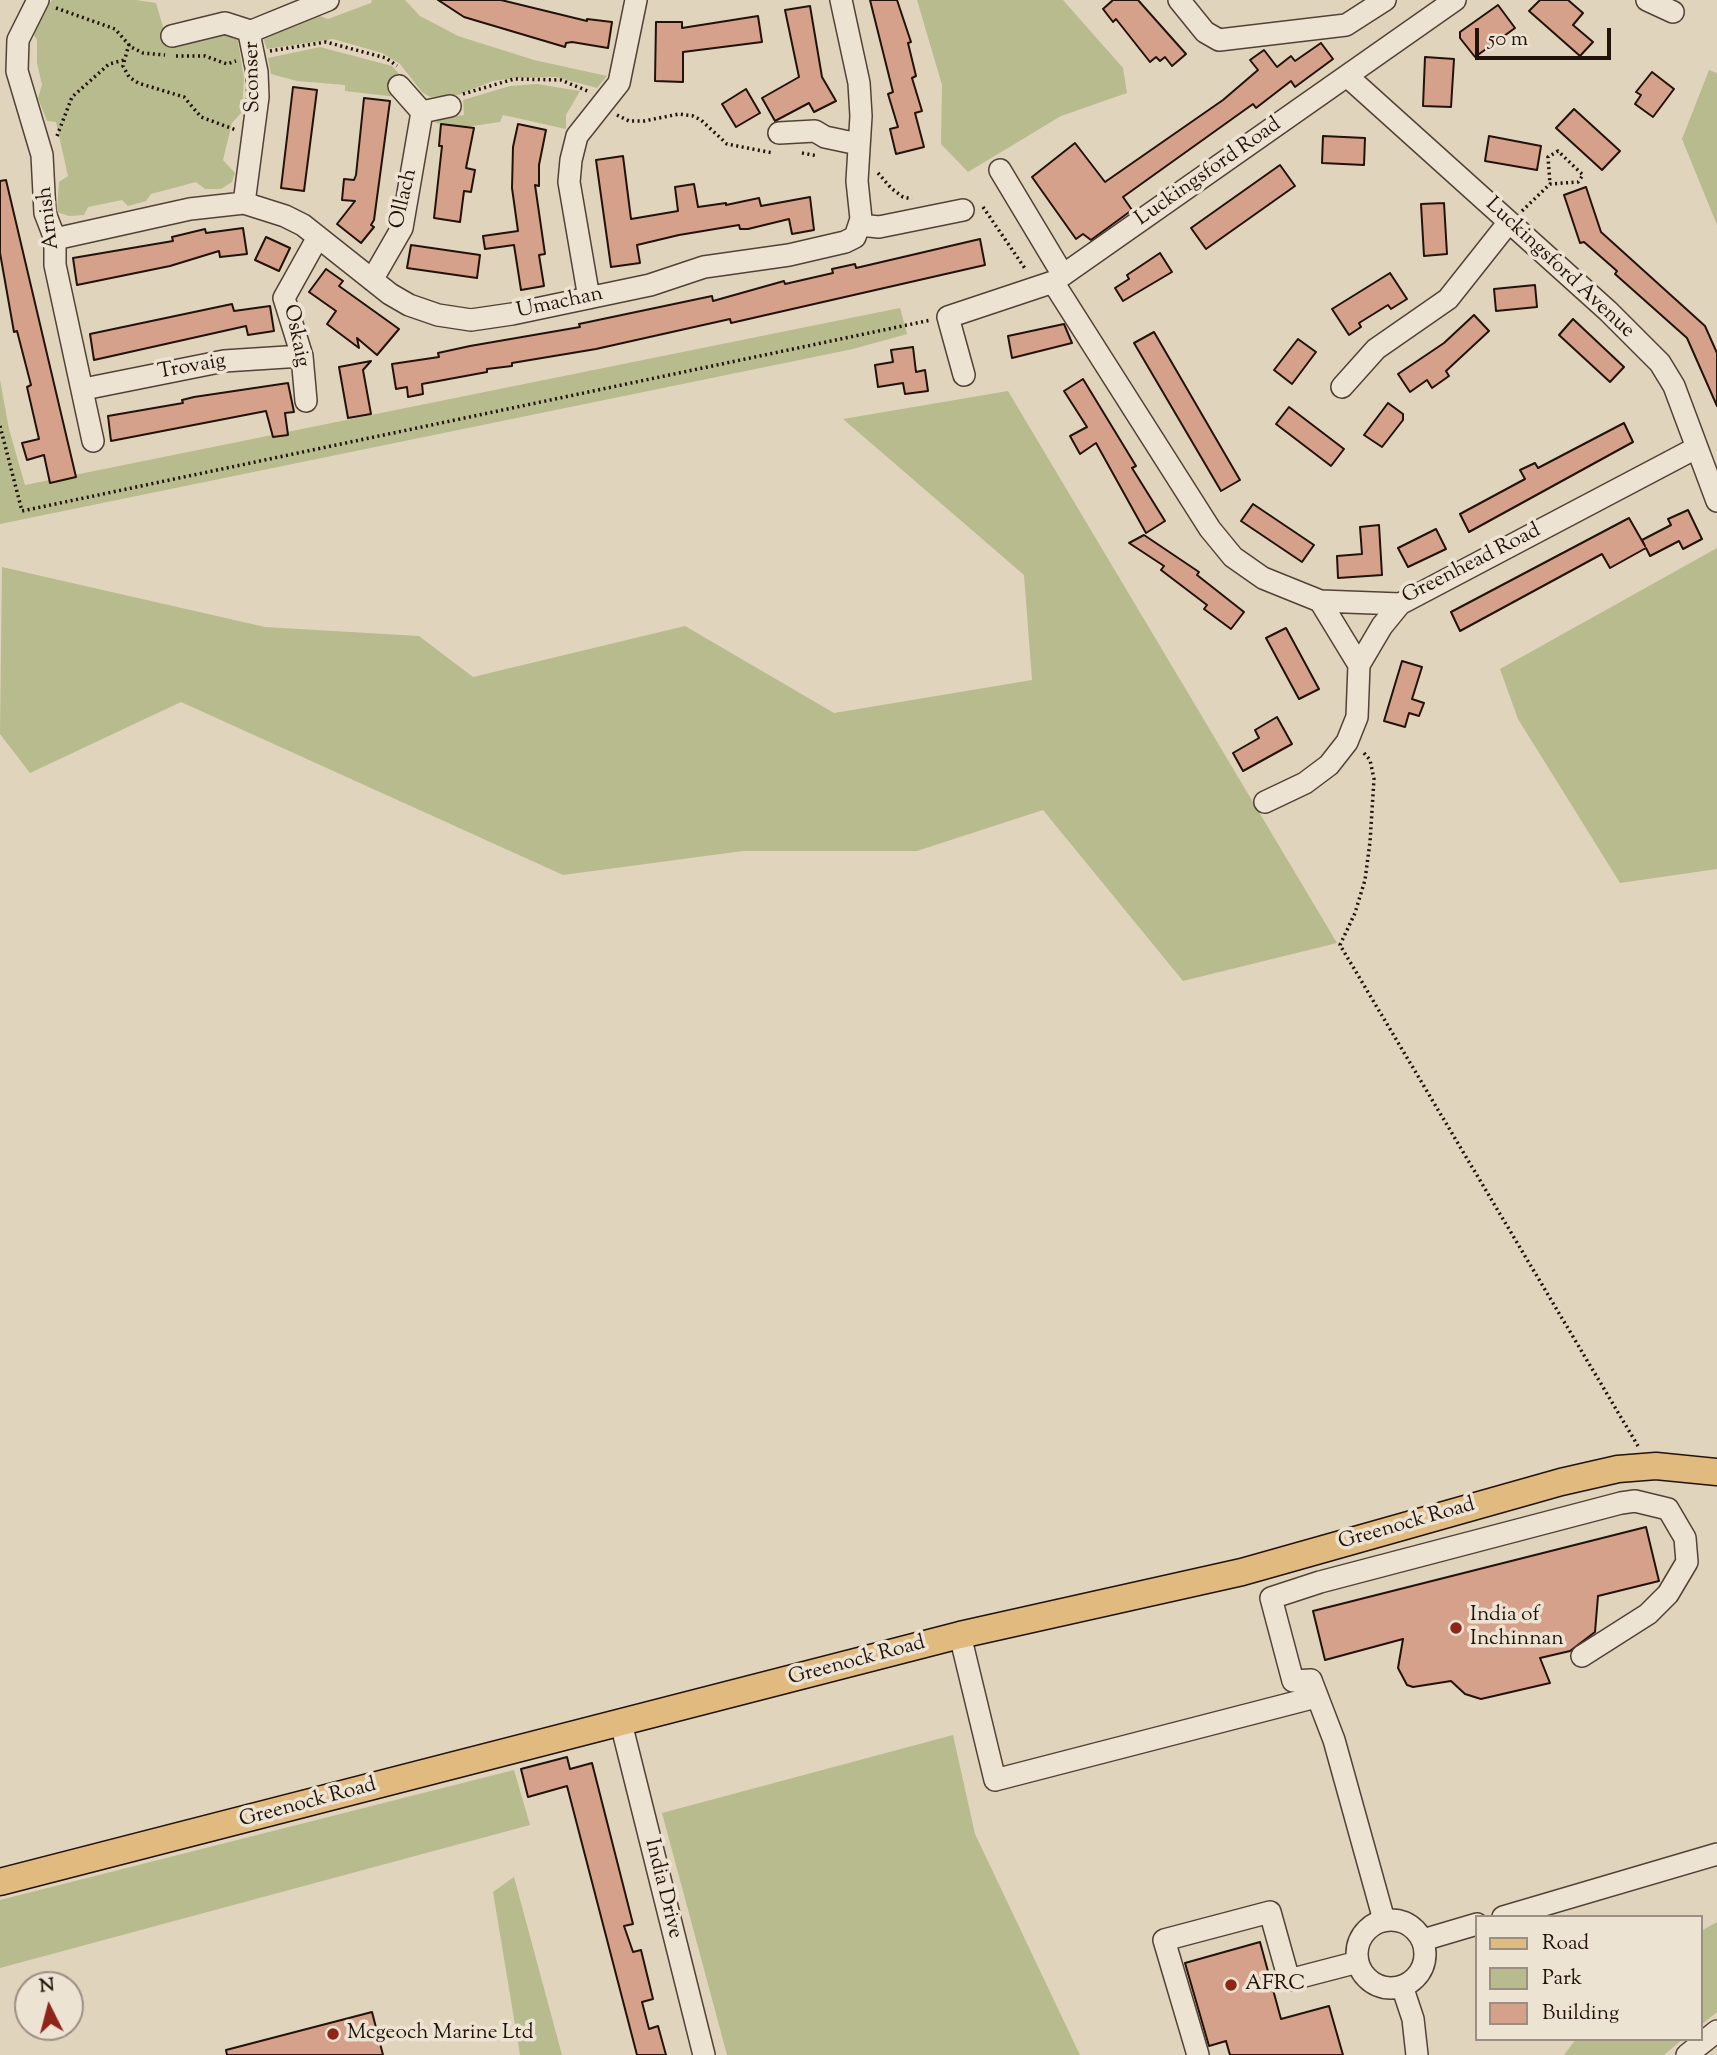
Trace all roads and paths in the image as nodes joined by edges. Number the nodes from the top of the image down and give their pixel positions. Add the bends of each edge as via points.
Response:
1 (38, 0) edge
2 (328, 0) edge
3 (636, 0) edge
4 (841, 0) edge
5 (1180, 0) edge
6 (1455, 0) edge
7 (1647, 0) edge
8 (1377, 6) edge
9 (1673, 12) dead end
10 (253, 32) junction
11 (172, 36) dead end
12 (1393, 42) junction
13 (129, 44) dead end
14 (124, 60) junction
15 (1348, 76) junction
16 (399, 86) dead end
17 (603, 104) junction
18 (450, 106) joint
19 (422, 112) junction
20 (254, 140) junction
21 (779, 143) joint
22 (39, 144) junction
23 (858, 144) junction
24 (792, 151) dead end
25 (857, 166) junction
26 (1000, 170) dead end
27 (1550, 184) junction
28 (244, 203) junction
29 (962, 210) dead end
30 (1509, 222) junction
31 (860, 225) junction
32 (318, 237) junction
33 (55, 239) junction
34 (1058, 279) junction
35 (372, 280) junction
36 (589, 298) junction
37 (948, 317) junction
38 (302, 356) junction
39 (964, 374) dead end
40 (1342, 387) dead end
41 (83, 389) junction
42 (306, 401) dead end
43 (0, 426) edge
44 (93, 441) dead end
45 (1696, 448) junction
46 (1717, 501) edge
47 (1320, 601) junction
48 (1400, 604) junction
49 (1359, 666) junction
50 (1347, 742) junction
51 (1265, 802) dead end
52 (1640, 1451) dead end
53 (1717, 1472) edge
54 (1285, 1560) junction
55 (1291, 1591) junction
56 (960, 1635) junction
57 (1582, 1656) dead end
58 (1315, 1697) junction
59 (621, 1723) junction
60 (1717, 1854) edge
61 (0, 1882) edge
62 (1510, 1915) edge
63 (1384, 1920) junction
64 (1476, 1924) edge
65 (1423, 1940) junction
66 (1358, 1962) junction
67 (1402, 1986) junction
68 (1717, 2031) edge
69 (704, 2055) edge
70 (1198, 2055) edge
71 (1417, 2055) edge
72 (1687, 2055) edge

1 - 22 street, Arnish via 24,22 16,58
2 - 10 street, Sconser
3 - 17 street via 619,83
4 - 23 street via 859,83
5 - 8 street via 1205,32 1219,40 1346,25
6 - 12 street, Luckingsford Road
7 - 9 street
8 - 12 street
10 - 11 street via 225,23
10 - 20 street, Sconser via 258,97
12 - 15 street, Luckingsford Road
13 - 14 path
14 - 20 path via 129,76 138,83 184,97 201,117 224,123
14 - 22 path via 109,64 86,82 65,108 57,135
15 - 30 street, Luckingsford Avenue
15 - 34 street, Luckingsford Road
16 - 19 street
17 - 18 path via 587,89 561,80 514,79 461,95
17 - 21 path via 629,121 693,116 727,144
17 - 36 street via 577,136 570,160 569,182
18 - 19 street
19 - 35 street, Ollach via 402,228
20 - 28 street, Sconser
21 - 23 street via 815,131
22 - 33 street, Arnish via 46,213
23 - 25 street
24 - 25 path
25 - 31 street
26 - 34 street, Greenhead Road
27 - 27 path via 1577,183 1583,176 1558,152 1548,157
27 - 30 path
28 - 32 street, Umachan via 285,216
28 - 33 street, Umachan via 190,209
29 - 31 street via 879,228
30 - 40 street via 1448,299 1376,349
30 - 45 street, Luckingsford Avenue via 1660,363 1674,386
31 - 36 street, Umachan via 855,237 845,242 704,267
32 - 35 street, Umachan
32 - 38 street, Oskaig via 284,298
33 - 41 street, Arnish via 55,265
34 - 37 street, Luckingsford Road
34 - 47 street, Greenhead Road via 1210,528 1233,557 1263,578
35 - 36 street, Umachan via 409,305 471,320
37 - 39 street
37 - 43 path via 22,511
38 - 41 street, Trovaig via 224,361
38 - 42 street, Oskaig
41 - 44 street, Arnish
45 - 46 street, Luckingsford Avenue
45 - 48 street, Greenhead Road
47 - 48 street, Greenhead Road
47 - 49 street
48 - 49 street
49 - 50 street via 1357,717
50 - 51 street via 1329,765 1306,783
50 - 52 path via 1370,760 1374,779 1365,880 1340,945
53 - 54 main road, Greenock Road via 1656,1466 1618,1469
54 - 55 street
54 - 56 main road, Greenock Road
55 - 57 street via 1621,1503 1635,1501 1668,1509 1685,1538 1687,1562 1668,1594 1648,1614
55 - 58 street via 1271,1598 1293,1681 1311,1680
56 - 58 street via 995,1780
56 - 59 main road, Greenock Road
58 - 63 street via 1334,1740
59 - 61 main road, Greenock Road
59 - 69 street, India Drive
60 - 62 street
63 - 65 street via 1407,1923
63 - 66 street via 1366,1931
64 - 65 street
65 - 67 street via 1420,1972
66 - 67 street via 1370,1981 1391,1988
66 - 70 street via 1289,1980 1270,1912 1164,1940
67 - 71 street via 1413,2019
68 - 72 street

